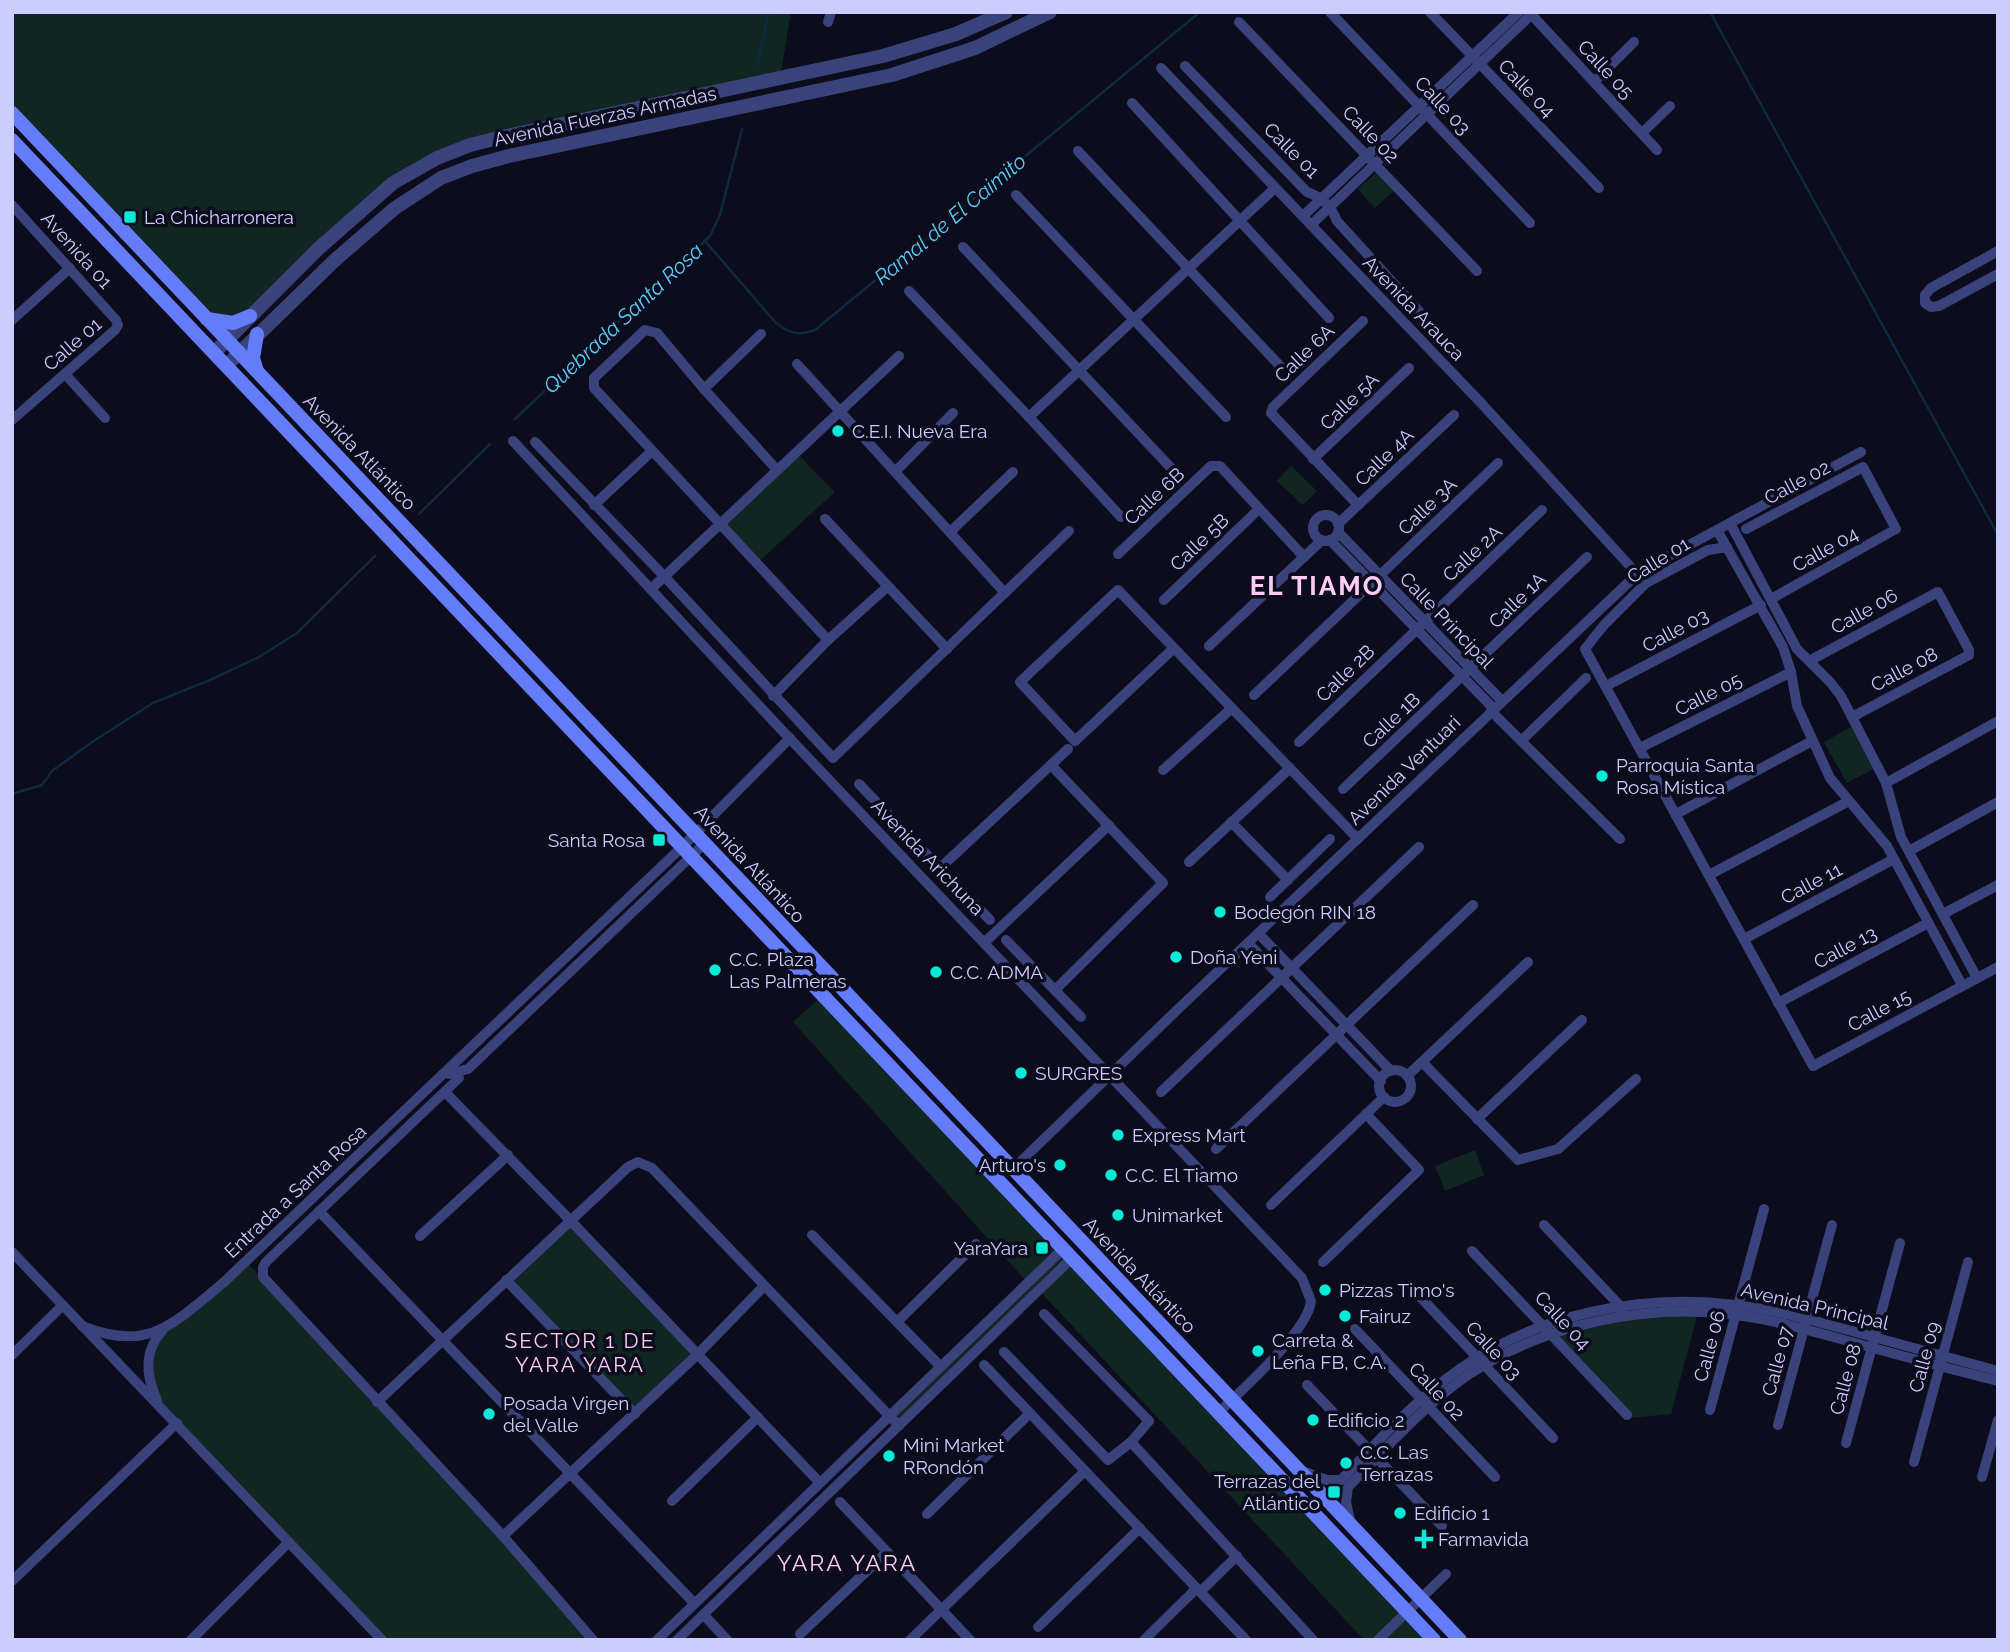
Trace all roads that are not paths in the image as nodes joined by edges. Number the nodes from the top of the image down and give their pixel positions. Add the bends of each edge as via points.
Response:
1 (1006, 12) edge
2 (1050, 12) edge
3 (1330, 12) edge
4 (1430, 12) edge
5 (1519, 12) edge
6 (1532, 13) edge
7 (1239, 22) dead end
8 (1634, 42) dead end
9 (1476, 60) junction
10 (1185, 66) dead end
11 (1161, 68) dead end
12 (1594, 82) junction
13 (1132, 103) dead end
14 (1670, 106) dead end
15 (1424, 110) junction
16 (12, 113) edge
17 (1642, 133) junction
18 (12, 140) edge
19 (1657, 150) dead end
20 (1078, 151) dead end
21 (1371, 160) junction
22 (1275, 188) junction
23 (1600, 188) dead end
24 (1016, 195) dead end
25 (1326, 202) junction
26 (14, 211) edge
27 (1241, 220) junction
28 (1307, 221) junction
29 (1530, 223) dead end
30 (963, 247) dead end
31 (1998, 251) edge
32 (1190, 267) junction
33 (70, 268) junction
34 (1476, 271) dead end
35 (1998, 274) edge
36 (909, 291) dead end
37 (250, 316) junction
38 (1329, 318) dead end
39 (207, 319) junction
40 (1135, 319) junction
41 (12, 320) edge
42 (116, 320) joint
43 (1427, 320) dead end
44 (1363, 321) dead end
45 (257, 334) junction
46 (761, 334) dead end
47 (227, 341) junction
48 (215, 352) junction
49 (238, 353) junction
50 (899, 356) dead end
51 (227, 365) junction
52 (797, 365) dead end
53 (1280, 366) dead end
54 (1409, 368) dead end
55 (1080, 369) junction
56 (257, 372) junction
57 (65, 374) junction
58 (704, 389) junction
59 (839, 411) junction
60 (953, 413) dead end
61 (1454, 415) dead end
62 (1029, 417) junction
63 (1226, 417) dead end
64 (105, 418) dead end
65 (12, 420) edge
66 (513, 441) dead end
67 (535, 442) dead end
68 (652, 451) junction
69 (1861, 452) dead end
70 (1313, 459) junction
71 (1498, 463) dead end
72 (1172, 469) dead end
73 (777, 470) junction
74 (895, 472) junction
75 (1013, 472) dead end
76 (594, 505) junction
77 (1358, 505) junction
78 (1258, 510) junction
79 (1542, 510) dead end
80 (1121, 517) dead end
81 (825, 519) dead end
82 (720, 523) junction
83 (1730, 523) junction
84 (1746, 529) dead end
85 (1896, 529) joint
86 (1717, 530) junction
87 (950, 531) junction
88 (1069, 531) dead end
89 (1332, 534) junction
90 (1727, 547) junction
91 (1118, 554) dead end
92 (1304, 557) junction
93 (1587, 557) dead end
94 (1638, 575) junction
95 (664, 576) junction
96 (1376, 579) junction
97 (887, 587) junction
98 (651, 589) junction
99 (1005, 593) junction
100 (1164, 600) dead end
101 (1766, 602) junction
102 (1421, 626) junction
103 (828, 640) junction
104 (1788, 644) junction
105 (1209, 646) dead end
106 (1174, 648) junction
107 (947, 649) junction
108 (1969, 650) joint
109 (1809, 662) junction
110 (1791, 672) junction
111 (1466, 673) junction
112 (1586, 678) dead end
113 (1606, 686) junction
114 (773, 695) junction
115 (1254, 695) dead end
116 (1496, 707) junction
117 (1232, 708) junction
118 (1852, 717) junction
119 (1998, 721) edge
120 (790, 738) junction
121 (1521, 741) junction
122 (1812, 741) junction
123 (1298, 742) dead end
124 (1640, 748) junction
125 (1068, 750) dead end
126 (1051, 765) junction
127 (1290, 768) junction
128 (1163, 770) dead end
129 (1886, 783) junction
130 (859, 784) dead end
131 (1343, 789) dead end
132 (1849, 801) junction
133 (1998, 802) edge
134 (1676, 814) junction
135 (1231, 822) junction
136 (1109, 825) junction
137 (1898, 828) junction
138 (1881, 837) junction
139 (700, 839) junction
140 (1330, 839) dead end
141 (1358, 839) junction
142 (1620, 839) dead end
143 (1419, 847) dead end
144 (1909, 850) junction
145 (688, 851) junction
146 (1894, 859) junction
147 (1189, 862) dead end
148 (940, 868) junction
149 (1709, 875) junction
150 (1288, 880) junction
151 (1998, 885) edge
152 (1270, 897) dead end
153 (1473, 905) dead end
154 (1943, 914) junction
155 (990, 920) dead end
156 (1928, 923) junction
157 (1258, 933) junction
158 (1744, 939) junction
159 (1006, 940) dead end
160 (985, 942) junction
161 (1248, 943) junction
162 (1528, 962) dead end
163 (1998, 967) edge
164 (1292, 969) junction
165 (1977, 978) junction
166 (1282, 979) junction
167 (1962, 985) junction
168 (1055, 990) junction
169 (1779, 1003) junction
170 (512, 1009) junction
171 (1081, 1017) dead end
172 (520, 1019) junction
173 (1582, 1020) dead end
174 (1347, 1026) junction
175 (1336, 1036) junction
176 (1422, 1062) junction
177 (1391, 1071) junction
178 (443, 1074) junction
179 (1110, 1075) junction
180 (1408, 1076) junction
181 (458, 1078) dead end
182 (1636, 1079) dead end
183 (1381, 1081) junction
184 (445, 1092) junction
185 (1161, 1092) dead end
186 (1384, 1097) junction
187 (1366, 1114) junction
188 (1477, 1119) junction
189 (1216, 1149) dead end
190 (508, 1155) junction
191 (1013, 1169) junction
192 (1271, 1205) dead end
193 (1764, 1209) dead end
194 (319, 1211) junction
195 (570, 1220) junction
196 (1544, 1225) dead end
197 (1832, 1225) dead end
198 (812, 1235) dead end
199 (421, 1236) dead end
200 (1900, 1243) dead end
201 (976, 1244) dead end
202 (1472, 1251) dead end
203 (12, 1252) edge
204 (1068, 1253) junction
205 (1323, 1262) dead end
206 (1968, 1262) dead end
207 (506, 1280) junction
208 (764, 1286) junction
209 (1410, 1286) dead end
210 (63, 1306) junction
211 (1737, 1310) junction
212 (1622, 1312) junction
213 (1044, 1314) dead end
214 (897, 1322) junction
215 (1806, 1324) junction
216 (82, 1326) junction
217 (166, 1327) junction
218 (1355, 1329) dead end
219 (1549, 1330) junction
220 (443, 1339) junction
221 (1874, 1342) junction
222 (1003, 1352) dead end
223 (12, 1354) edge
224 (698, 1354) junction
225 (1481, 1361) junction
226 (1941, 1361) junction
227 (984, 1365) dead end
228 (941, 1367) junction
229 (1998, 1371) edge
230 (1998, 1381) edge
231 (1307, 1385) dead end
232 (1232, 1399) junction
233 (377, 1402) junction
234 (1424, 1403) junction
235 (160, 1406) junction
236 (1710, 1410) dead end
237 (1219, 1412) junction
238 (1030, 1413) junction
239 (635, 1414) junction
240 (1628, 1415) dead end
241 (890, 1416) junction
242 (758, 1417) junction
243 (1998, 1420) edge
244 (177, 1423) junction
245 (1778, 1425) dead end
246 (899, 1426) junction
247 (1553, 1438) dead end
248 (1131, 1441) junction
249 (1846, 1443) dead end
250 (1373, 1454) junction
251 (1914, 1462) dead end
252 (1300, 1470) junction
253 (1085, 1471) junction
254 (571, 1474) junction
255 (1495, 1477) dead end
256 (1982, 1477) dead end
257 (820, 1483) junction
258 (1345, 1484) junction
259 (672, 1501) dead end
260 (840, 1502) dead end
261 (927, 1514) dead end
262 (1351, 1525) junction
263 (1442, 1526) dead end
264 (1140, 1528) junction
265 (503, 1536) junction
266 (289, 1542) junction
267 (887, 1552) junction
268 (1237, 1556) junction
269 (1446, 1574) dead end
270 (12, 1581) edge
271 (1199, 1590) junction
272 (1421, 1599) junction
273 (694, 1603) junction
274 (942, 1609) junction
275 (1408, 1611) junction
276 (704, 1615) junction
277 (1038, 1627) dead end
278 (800, 1634) dead end
279 (191, 1640) edge
280 (382, 1640) edge
281 (593, 1640) edge
282 (657, 1640) edge
283 (677, 1640) edge
284 (727, 1640) edge
285 (910, 1640) edge
286 (970, 1640) edge
287 (1144, 1640) edge
288 (1246, 1640) edge
289 (1313, 1640) edge
290 (1378, 1640) edge
291 (1434, 1640) edge
292 (1460, 1640) edge

1 - 37 street, Avenida Fuerzas Armadas via 956,34 883,56 455,150 413,170 380,193
2 - 45 street, Avenida Fuerzas Armadas via 987,43 904,72 509,156 456,172 395,208
3 - 15 street, Calle 03
4 - 9 street, Calle 04
5 - 9 street
6 - 9 street
6 - 12 street, Calle 05
7 - 21 street, Calle 02
8 - 12 street
9 - 15 street
9 - 23 street, Calle 04
10 - 25 street, Calle 01 via 1307,192
11 - 22 street, Avenida Arauca
12 - 17 street, Calle 05
13 - 27 street
14 - 17 street
15 - 21 street
15 - 29 street, Calle 03
16 - 39 main road, Avenida Atlántico
17 - 19 street, Calle 05
18 - 48 main road, Avenida Atlántico
20 - 32 street
21 - 25 street
21 - 34 street, Calle 02
22 - 27 street
22 - 28 street, Avenida Arauca
24 - 40 street
25 - 28 street
25 - 43 street, Calle 01 via 1337,221
26 - 33 street, Avenida 01
27 - 32 street
27 - 38 street
28 - 94 street, Avenida Arauca
30 - 55 street
31 - 35 street via 1931,288 1924,299 1929,306 1939,306
32 - 40 street
32 - 53 street
33 - 41 street
33 - 42 street, Avenida 01
36 - 62 street
37 - 39 main road via 233,323
37 - 47 street, Avenida Fuerzas Armadas
39 - 47 main road, Avenida Atlántico
40 - 55 street
40 - 63 street
42 - 57 street, Calle 01 via 115,330
44 - 70 street, Calle 6A via 1273,407 1271,413
45 - 49 street, Avenida Fuerzas Armadas
45 - 56 main road via 253,358
46 - 58 street
47 - 48 street, Avenida Fuerzas Armadas
47 - 49 main road, Avenida Atlántico
48 - 51 main road, Avenida Atlántico
49 - 51 street, Avenida Fuerzas Armadas
49 - 56 main road, Avenida Atlántico
50 - 59 street
51 - 145 main road, Avenida Atlántico
52 - 59 street
54 - 70 street, Calle 5A
55 - 62 street
55 - 72 street
56 - 139 main road, Avenida Atlántico
57 - 64 street
57 - 65 street, Calle 01
58 - 68 street via 652,330 645,330 594,378 594,388
58 - 73 street
59 - 73 street
59 - 74 street
60 - 74 street
61 - 77 street, Calle 4A
62 - 80 street
66 - 98 street, Avenida Arichuna
67 - 76 street
68 - 76 street
68 - 82 street
69 - 83 street, Avenida Ventuari
70 - 77 street
71 - 96 street, Calle 3A
73 - 82 street
74 - 87 street
75 - 87 street
76 - 95 street
77 - 89 street, Calle 4A
78 - 91 street, Calle 6B via 1220,466 1211,466
78 - 92 street
78 - 100 street, Calle 5B
79 - 102 street, Calle 2A
81 - 97 street
82 - 95 street
82 - 103 street
83 - 86 street, Avenida Ventuari
83 - 101 street
84 - 85 street, Calle 02 via 1863,467
85 - 101 street, Calle 04
86 - 90 street
86 - 94 street, Avenida Ventuari
87 - 99 street
88 - 99 street
89 - 92 street, Calle 4A
89 - 96 street, Calle Principal
90 - 101 street
90 - 113 street, Calle 01 via 1708,550 1646,583 1586,646
92 - 105 street, Calle 4A
93 - 111 street, Calle 1A
94 - 116 street, Avenida Ventuari
95 - 98 street
95 - 114 street
96 - 102 street, Calle Principal
96 - 115 street, Calle 3A
97 - 103 street
97 - 107 street
98 - 120 street, Avenida Arichuna
99 - 107 street
101 - 104 street
101 - 113 street, Calle 03
102 - 111 street, Calle Principal
102 - 123 street, Calle 2B
103 - 114 street
104 - 109 street
104 - 110 street
106 - 106 street via 1118,590 1020,682 1075,741
106 - 117 street
107 - 114 street via 833,758
108 - 109 street, Calle 06 via 1935,591
108 - 118 street, Calle 08
109 - 118 street via 1838,690
110 - 122 street via 1797,706
110 - 124 street, Calle 05
111 - 116 street, Calle Principal
111 - 131 street, Calle 1B
112 - 121 street
113 - 124 street
116 - 121 street, Calle Principal
116 - 141 street, Avenida Ventuari
117 - 127 street
117 - 128 street
118 - 129 street
119 - 129 street
120 - 139 street
120 - 160 street, Avenida Arichuna
121 - 142 street, Calle Principal
122 - 132 street via 1830,778
122 - 134 street
124 - 134 street
125 - 126 street
126 - 136 street
126 - 148 street
127 - 135 street
127 - 141 street
129 - 137 street
130 - 148 street
132 - 138 street
132 - 149 street
133 - 144 street
134 - 149 street
135 - 147 street
135 - 150 street
136 - 160 street
136 - 168 street via 1163,883
137 - 138 street
137 - 144 street
138 - 146 street
139 - 145 street
139 - 191 main road, Avenida Atlántico
140 - 150 street
141 - 157 street, Avenida Ventuari
143 - 164 street
144 - 154 street
145 - 170 street, Entrada a Santa Rosa
145 - 172 street, Entrada a Santa Rosa via 569,975
145 - 204 main road, Avenida Atlántico
146 - 156 street
146 - 158 street, Calle 11
148 - 155 street
149 - 158 street
150 - 152 street
151 - 154 street
153 - 174 street
154 - 165 street
156 - 167 street
156 - 169 street, Calle 13
157 - 161 street, Avenida Ventuari
157 - 164 street
158 - 169 street
159 - 168 street
160 - 179 street, Avenida Arichuna
161 - 166 street
161 - 179 street, Avenida Ventuari
162 - 176 street
163 - 165 street, Calle 15
164 - 166 street
164 - 174 street
165 - 167 street, Calle 15
166 - 175 street
166 - 185 street
167 - 169 street, Calle 15 via 1813,1066
168 - 171 street
170 - 172 street
170 - 178 street, Entrada a Santa Rosa
172 - 178 street, Entrada a Santa Rosa via 468,1069
173 - 188 street
174 - 175 street
174 - 177 street
175 - 183 street
175 - 189 street
176 - 180 street
176 - 188 street
177 - 180 street
177 - 183 street
178 - 217 street, Entrada a Santa Rosa via 223,1283
179 - 191 street, Avenida Ventuari
179 - 232 street, Avenida Arichuna via 1295,1268 1307,1288 1308,1314
180 - 186 street via 1411,1086 1404,1100
181 - 184 street
182 - 188 street via 1558,1149 1518,1160
183 - 186 street
184 - 190 street
184 - 194 street
186 - 187 street
187 - 192 street
187 - 205 street via 1419,1170
190 - 195 street
190 - 199 street
191 - 232 main road, Avenida Atlántico
193 - 211 street, Calle 06
194 - 220 street
194 - 233 street via 266,1262 263,1277
195 - 207 street
195 - 208 street via 628,1167 643,1163
195 - 224 street
196 - 212 street
197 - 215 street, Calle 07
198 - 214 street
200 - 221 street, Calle 08
201 - 214 street
202 - 219 street, Calle 04
203 - 210 street
204 - 228 street
204 - 237 main road, Avenida Atlántico
204 - 246 street
206 - 226 street, Calle 09
207 - 220 street
207 - 239 street
208 - 224 street
208 - 241 street
209 - 225 street, Calle 03
210 - 216 street
210 - 223 street
211 - 212 street, Avenida Principal
211 - 215 street, Avenida Principal
211 - 236 street, Calle 06
212 - 219 street, Avenida Principal
213 - 248 street via 1149,1421
214 - 228 street
215 - 221 street, Avenida Principal
215 - 245 street, Calle 07
216 - 217 street via 126,1337
216 - 235 street
217 - 235 street via 153,1340 148,1356 149,1378
218 - 234 street, Calle 02
219 - 225 street, Avenida Principal
219 - 240 street, Calle 04
220 - 233 street
220 - 254 street
221 - 226 street, Avenida Principal
221 - 249 street, Calle 08
222 - 248 street via 1108,1460
224 - 239 street
224 - 242 street
225 - 234 street, Avenida Principal via 1453,1386
225 - 247 street, Calle 03
226 - 229 street, Avenida Principal
226 - 230 street, Avenida Principal
226 - 251 street, Calle 09
227 - 238 street
228 - 241 street
231 - 250 street
232 - 237 street
232 - 252 main road, Avenida Atlántico
233 - 265 street
234 - 250 street, Avenida Principal
234 - 255 street, Calle 02
235 - 244 street
237 - 275 main road, Avenida Atlántico
238 - 253 street
238 - 261 street
239 - 254 street
241 - 246 street
241 - 257 street
242 - 257 street
242 - 259 street
243 - 256 street
244 - 266 street
244 - 270 street
246 - 276 street
248 - 268 street
250 - 258 street, Avenida Principal
250 - 263 street
252 - 258 street
252 - 262 main road, Avenida Atlántico
253 - 264 street
253 - 274 street
254 - 265 street
254 - 273 street
257 - 273 street
258 - 262 street
260 - 267 street
262 - 272 main road, Avenida Atlántico
264 - 271 street
264 - 277 street
265 - 281 street
266 - 279 street
266 - 280 street
267 - 274 street
267 - 278 street
268 - 271 street
268 - 289 street
269 - 272 street
271 - 287 street
271 - 288 street
272 - 275 street
272 - 292 main road, Avenida Atlántico
273 - 282 street
274 - 285 street
274 - 286 street
275 - 290 street
275 - 291 main road, Avenida Atlántico
276 - 283 street
276 - 284 street

